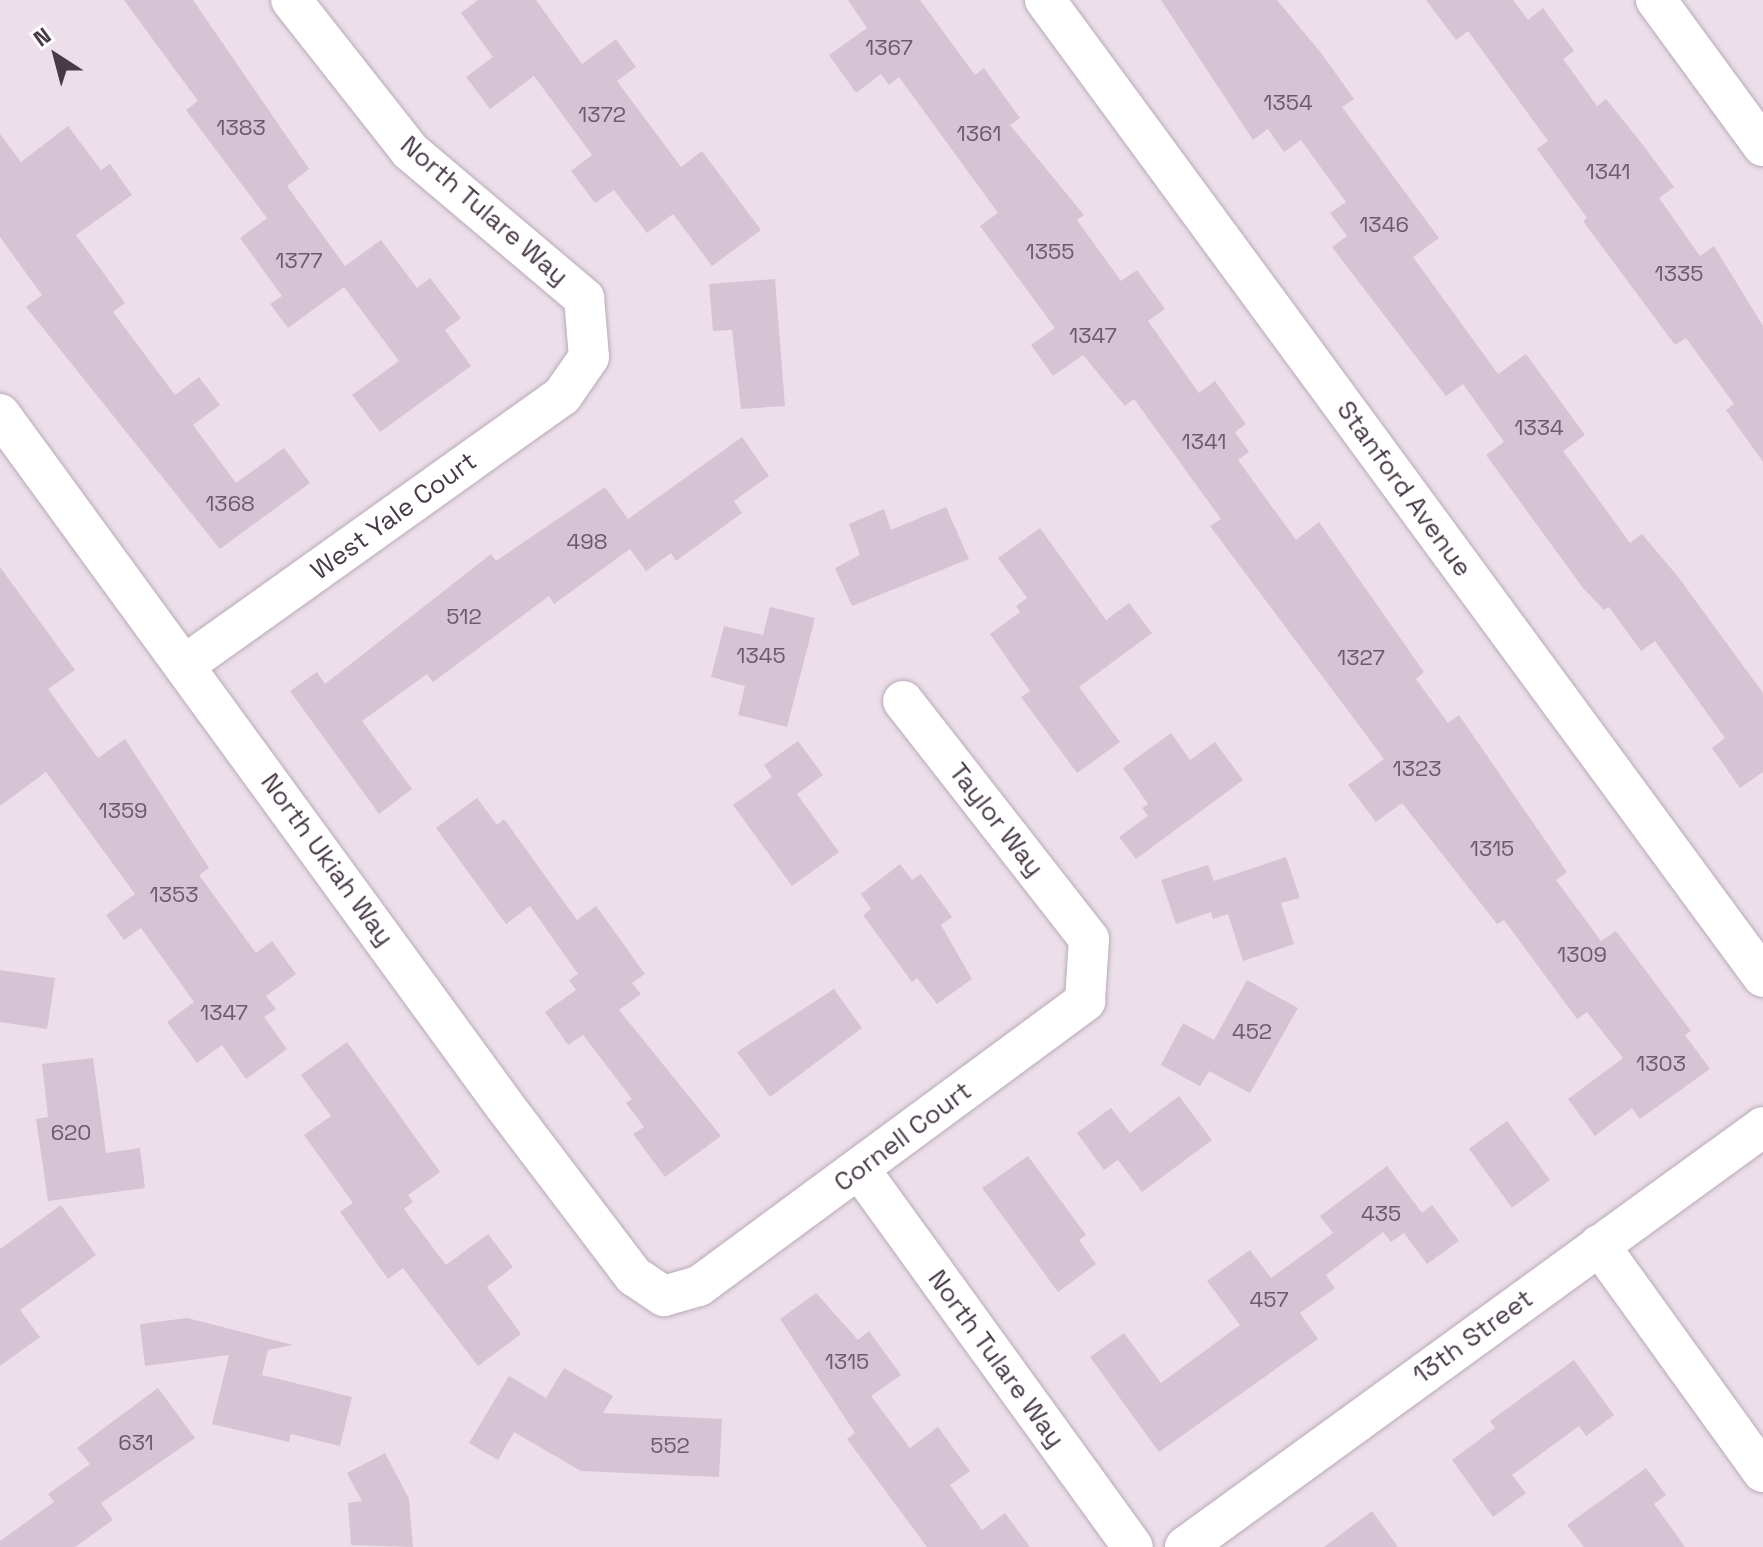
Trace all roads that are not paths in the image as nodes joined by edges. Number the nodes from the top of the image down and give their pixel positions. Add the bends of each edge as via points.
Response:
1 (291, 0) edge
2 (1045, 0) edge
3 (1656, 0) edge
4 (1763, 146) edge
5 (589, 357) joint
6 (0, 414) edge
7 (186, 664) junction
8 (903, 701) dead end
9 (1089, 939) joint
10 (1763, 977) edge
11 (1763, 1127) edge
12 (860, 1170) junction
13 (1599, 1245) junction
14 (664, 1296) joint
15 (1763, 1472) edge
16 (1133, 1547) edge
17 (1185, 1547) edge

1 - 5 street, North Tulare Way via 410,151 584,298
2 - 10 street, Stanford Avenue
3 - 4 street
5 - 7 street, West Yale Court via 562,396
6 - 7 street, North Ukiah Way
7 - 14 street, North Ukiah Way via 513,1117 634,1276
8 - 9 street, Taylor Way
9 - 12 street, Cornell Court via 1085,1001
11 - 13 street, 13th Street
12 - 14 street, Cornell Court via 699,1286
12 - 16 street, North Tulare Way
13 - 15 street
13 - 17 street, 13th Street

